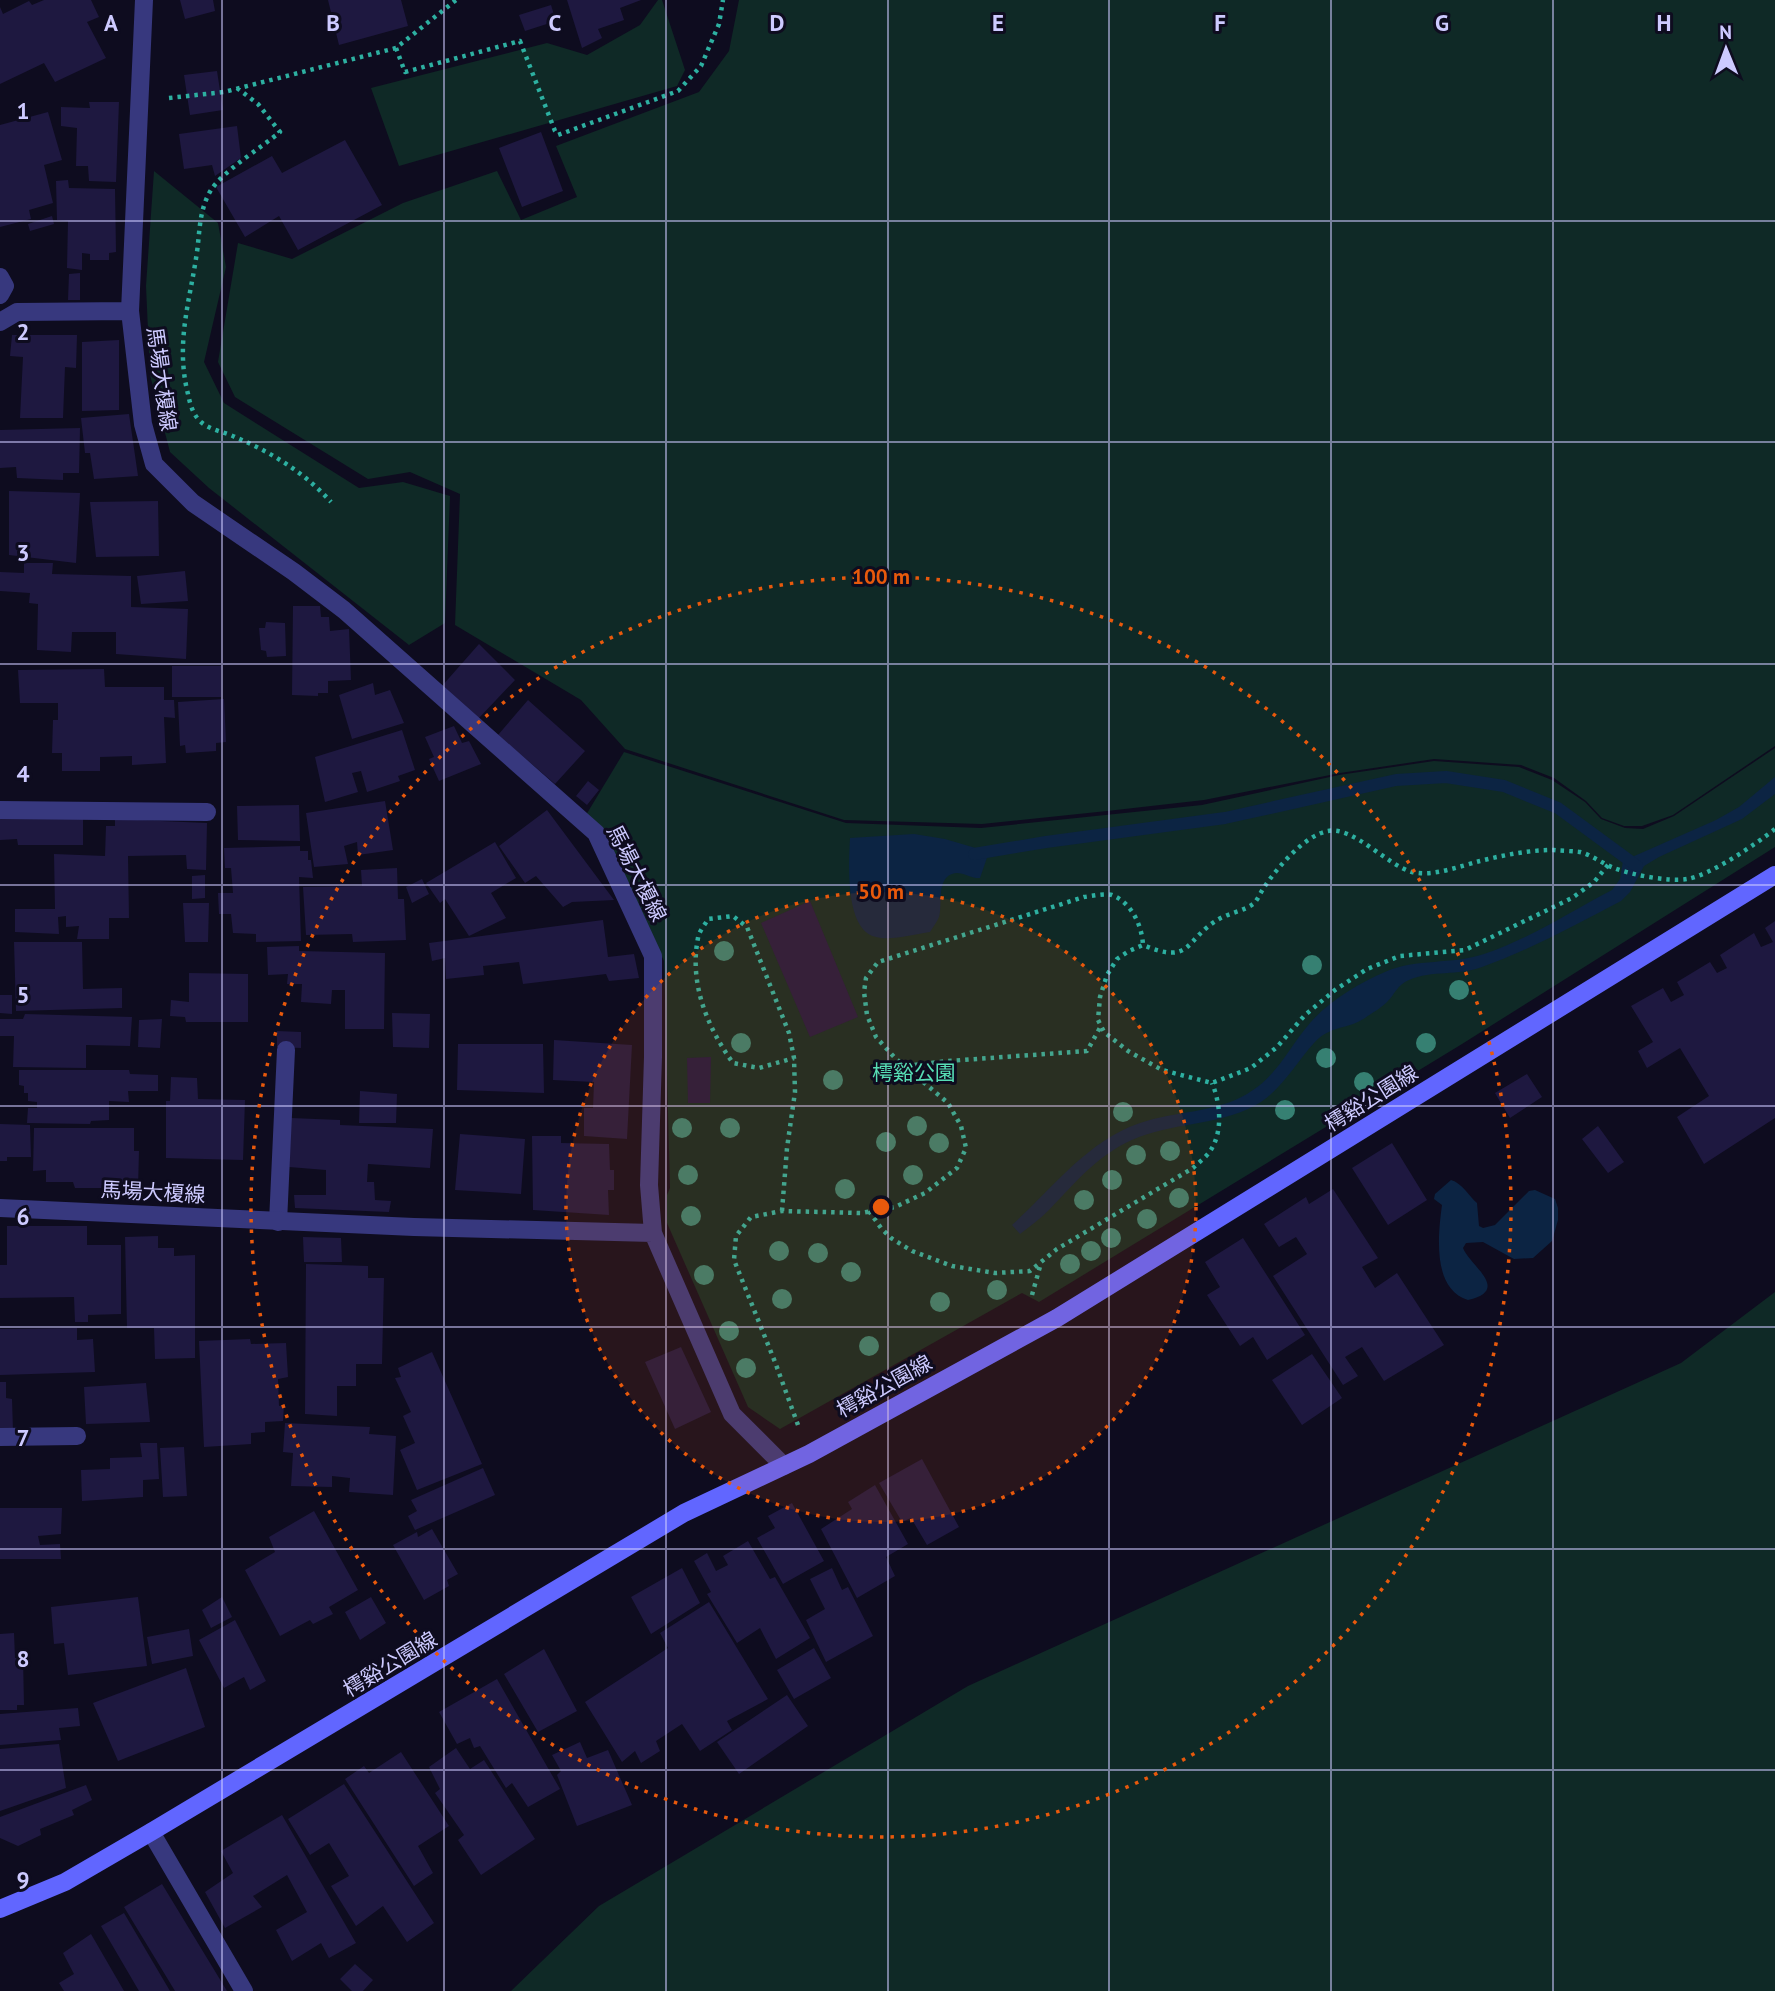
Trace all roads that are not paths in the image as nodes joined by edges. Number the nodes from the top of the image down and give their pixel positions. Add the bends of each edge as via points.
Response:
1 (144, 0) edge
2 (0, 277) edge
3 (0, 295) edge
4 (130, 311) junction
5 (0, 322) edge
6 (0, 810) edge
7 (207, 812) dead end
8 (1775, 876) edge
9 (286, 1050) dead end
10 (0, 1208) edge
11 (278, 1222) junction
12 (653, 1233) junction
13 (77, 1436) dead end
14 (0, 1437) edge
15 (783, 1466) junction
16 (151, 1832) junction
17 (0, 1909) edge
18 (244, 1991) edge

1 - 4 street, 馬場大榎線
2 - 3 street via 5,286
4 - 5 street via 17,312
4 - 12 street, 馬場大榎線 via 142,424 154,464 192,503 344,610 596,833 653,956 649,1185
6 - 7 street
8 - 15 main road, 樗谿公園線 via 1057,1318
9 - 11 street
10 - 11 street, 馬場大榎線
11 - 12 street, 馬場大榎線
12 - 15 street via 732,1414
13 - 14 street
15 - 16 main road, 樗谿公園線 via 684,1513
16 - 17 main road, 樗谿公園線 via 65,1882
16 - 18 street

